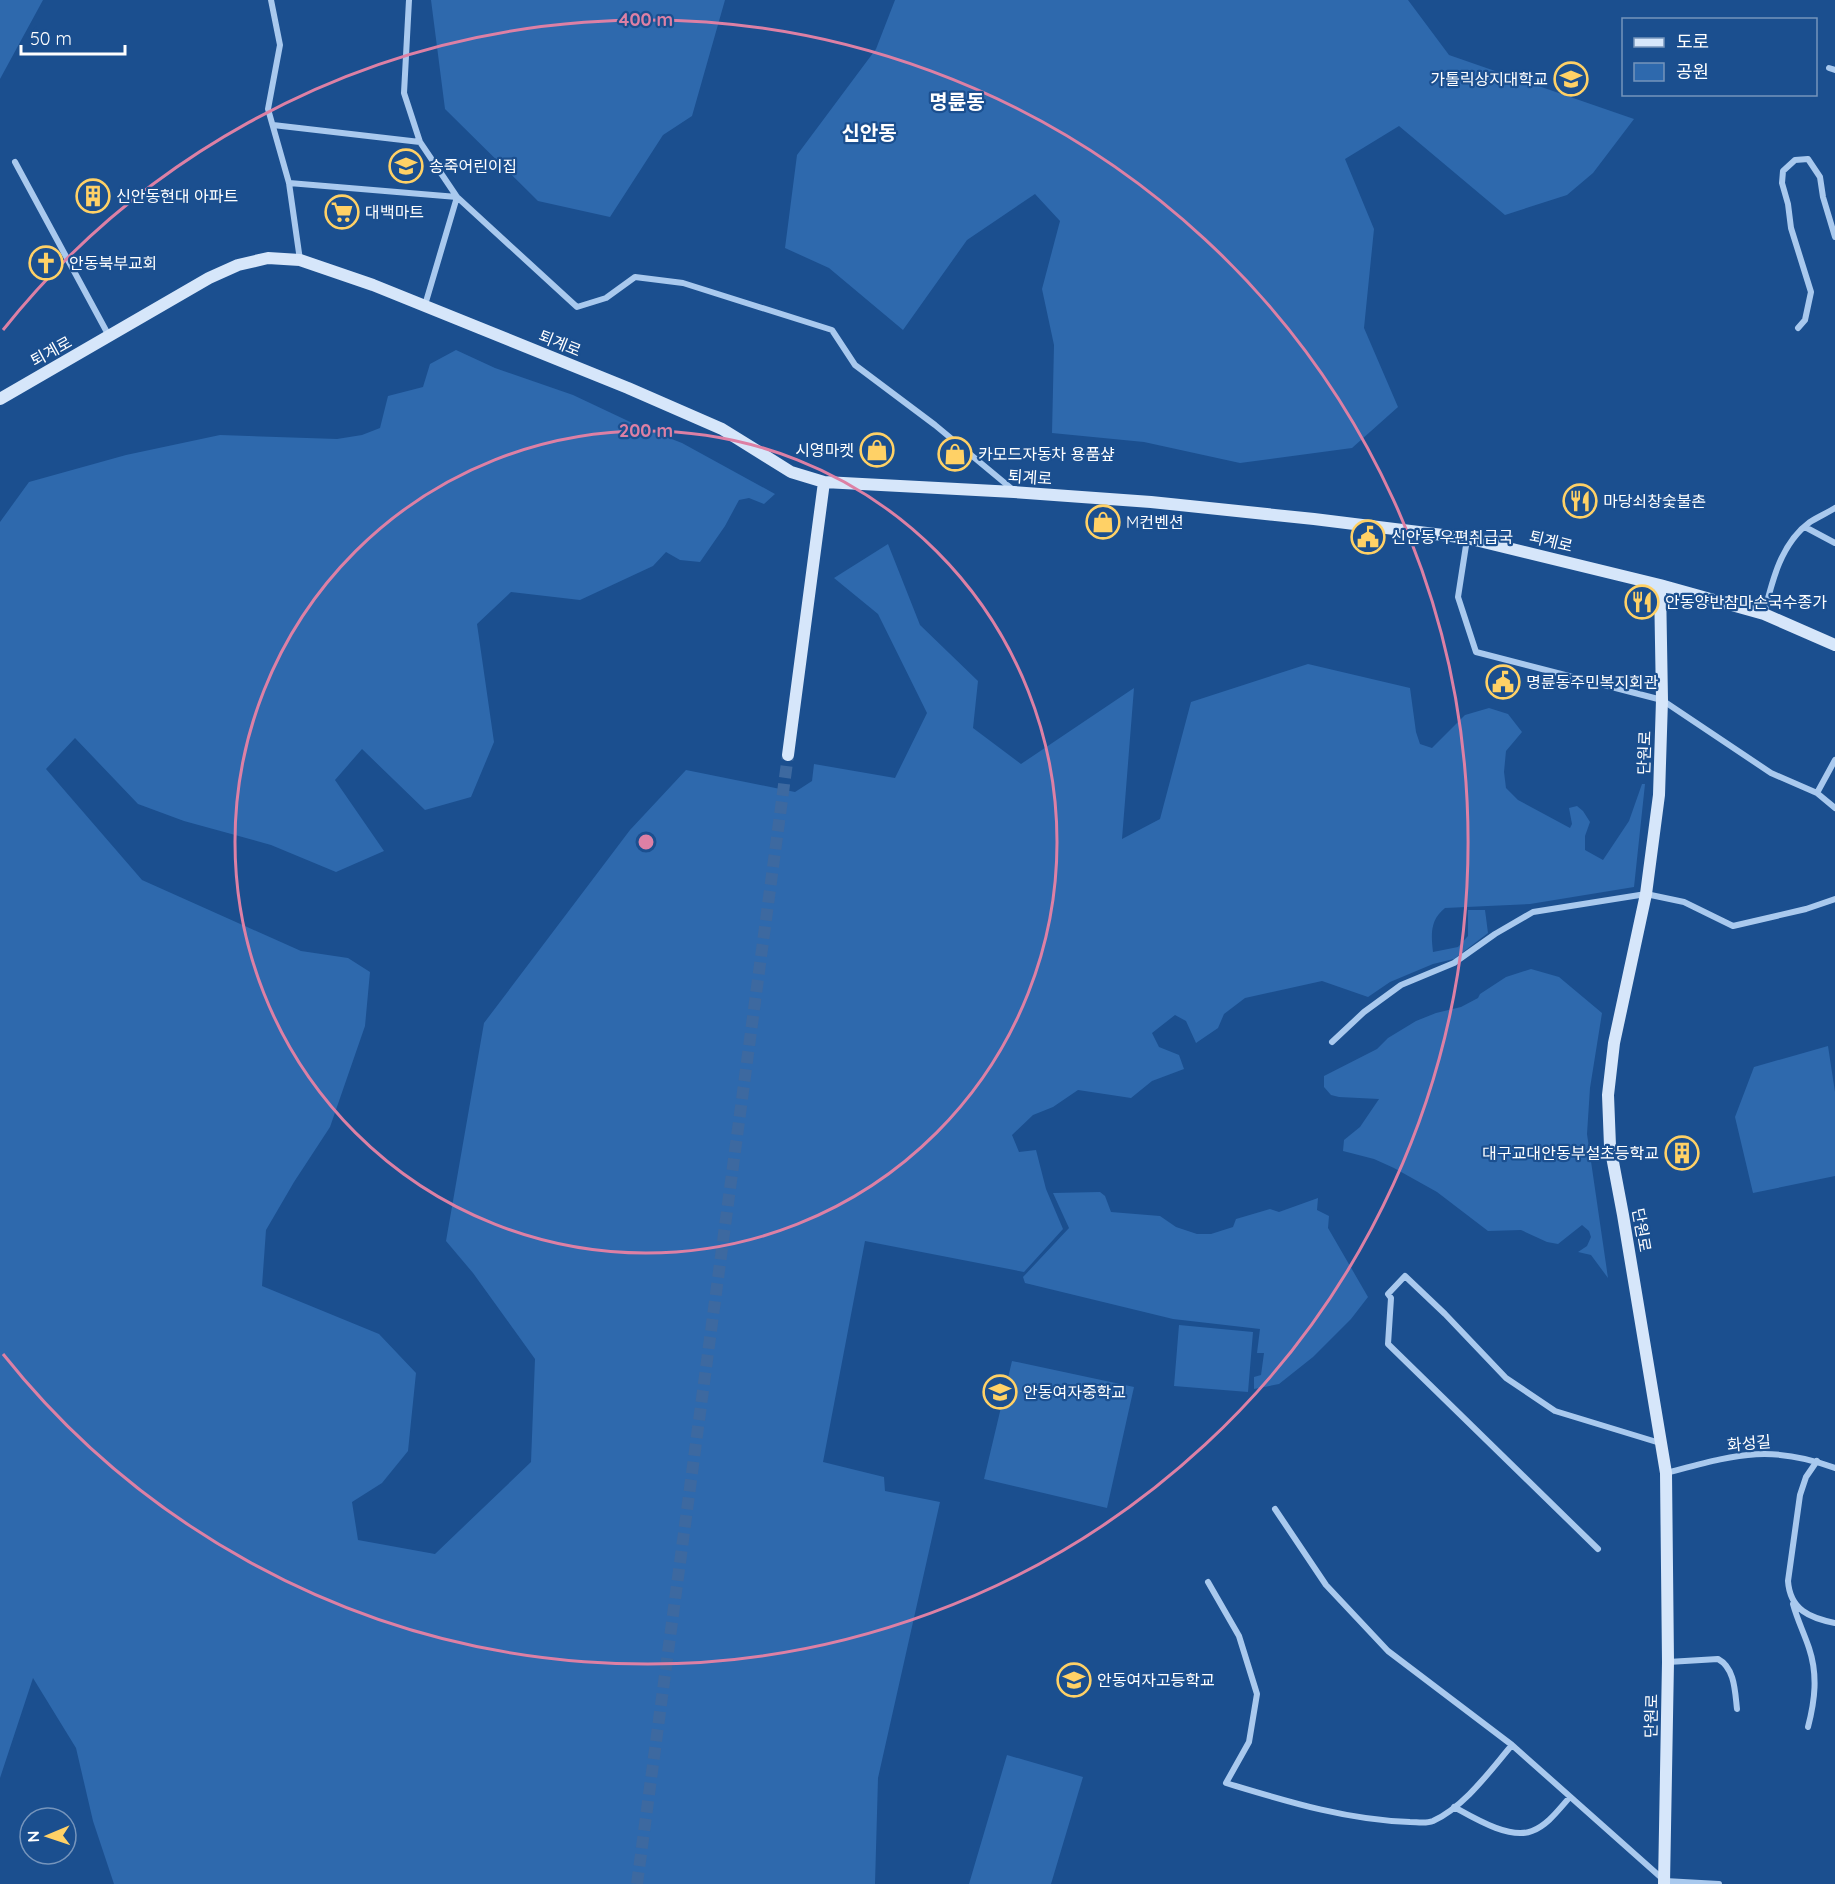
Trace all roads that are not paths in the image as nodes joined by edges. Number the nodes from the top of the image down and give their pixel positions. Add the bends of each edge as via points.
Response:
1 (271, 0) edge
2 (409, 0) edge
3 (273, 125) junction
4 (420, 142) junction
5 (15, 162) dead end
6 (289, 183) junction
7 (457, 197) junction
8 (1835, 237) edge
9 (300, 260) junction
10 (425, 307) junction
11 (1798, 328) dead end
12 (109, 337) junction
13 (0, 399) edge
14 (824, 482) junction
15 (1014, 492) junction
16 (1835, 508) edge
17 (1805, 528) junction
18 (1467, 538) junction
19 (1835, 543) edge
20 (1660, 585) junction
21 (1764, 614) junction
22 (1835, 645) edge
23 (1662, 700) junction
24 (788, 755) tunnel mouth
25 (1835, 760) edge
26 (1817, 793) junction
27 (1835, 808) edge
28 (1647, 894) junction
29 (1835, 898) edge
30 (1332, 1042) dead end
31 (1661, 1443) junction
32 (1817, 1461) junction
33 (1835, 1468) edge
34 (1666, 1473) junction
35 (1275, 1509) dead end
36 (1598, 1549) dead end
37 (1208, 1582) dead end
38 (1792, 1600) junction
39 (1835, 1623) edge
40 (1668, 1662) junction
41 (1737, 1709) dead end
42 (1808, 1727) dead end
43 (1512, 1746) junction
44 (1570, 1797) junction
45 (1454, 1807) junction
46 (1664, 1882) edge
47 (1719, 1884) edge

1 - 3 street via 280,45 268,109
2 - 4 street via 404,93
3 - 4 street
3 - 6 street
4 - 7 street
5 - 12 street
6 - 7 street
6 - 9 street
7 - 10 street
7 - 15 street via 577,307 606,298 635,277 682,283 832,330 855,365 935,425
8 - 11 street via 1820,177 1808,159 1795,160 1783,171 1782,183 1811,292 1805,320
9 - 10 street, 퇴계로
9 - 12 street, 퇴계로 via 268,258 238,265
10 - 14 street, 퇴계로 via 722,429 791,472
12 - 13 street, 퇴계로
14 - 15 street, 퇴계로
14 - 24 street
15 - 18 street, 퇴계로 via 1268,514
16 - 17 street
17 - 19 street
17 - 21 street via 1789,544 1776,570
18 - 20 street, 퇴계로
18 - 23 street via 1458,597 1476,652
20 - 21 street, 퇴계로
20 - 23 street, 단원로
21 - 22 street, 퇴계로
23 - 26 street via 1771,773
23 - 28 street, 단원로 via 1659,795
25 - 26 street
26 - 27 street
28 - 29 street via 1684,902 1733,926
28 - 30 street via 1533,912 1454,963 1401,985
28 - 31 street, 단원로 via 1614,1043 1608,1095 1610,1146
31 - 34 street, 단원로
31 - 36 street via 1555,1411 1506,1378 1405,1276 1388,1294 1388,1344
32 - 33 street, 화성길
32 - 34 street, 화성길 via 1764,1453
32 - 38 street via 1800,1495 1788,1581
34 - 40 street, 단원로
35 - 43 street via 1326,1585 1388,1651
37 - 45 street via 1239,1636 1257,1694 1249,1742 1226,1784 1325,1811 1386,1821 1431,1822
38 - 39 street via 1806,1614
38 - 42 street via 1814,1669 1816,1687
40 - 41 street via 1723,1662 1735,1689
40 - 46 street, 단원로
43 - 44 street
43 - 45 street
44 - 45 street via 1531,1832 1508,1833
44 - 46 street
46 - 47 street

